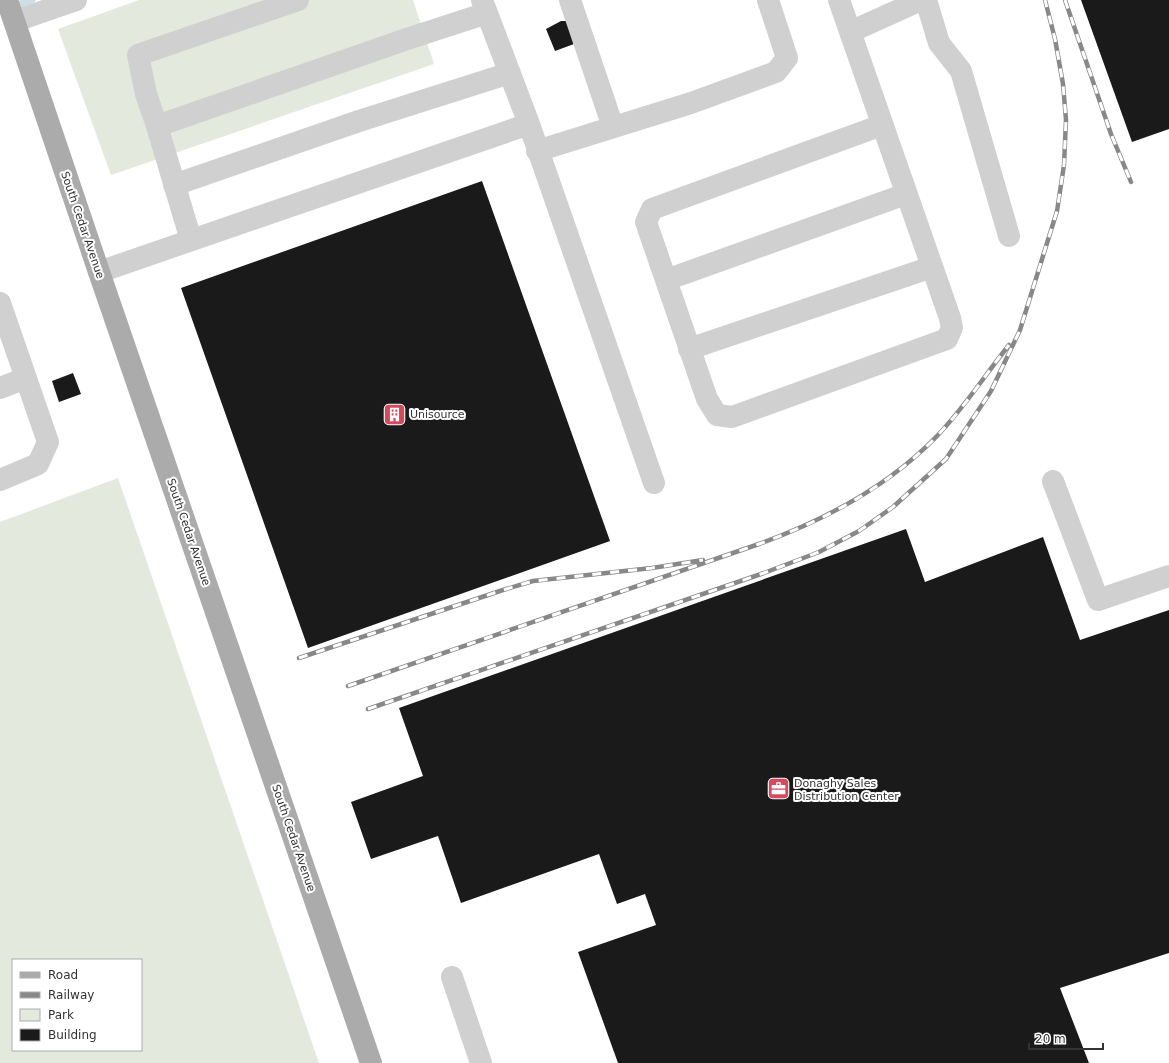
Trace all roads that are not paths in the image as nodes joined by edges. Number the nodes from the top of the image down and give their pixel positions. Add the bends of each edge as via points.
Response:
1 (8, 0) edge
2 (76, 0) edge
3 (298, 0) edge
4 (570, 0) edge
5 (768, 0) edge
6 (839, 0) edge
7 (920, 0) edge
8 (926, 0) edge
9 (484, 7) edge
10 (15, 21) junction
11 (850, 32) junction
12 (510, 73) junction
13 (529, 124) junction
14 (882, 125) junction
15 (157, 126) junction
16 (614, 127) junction
17 (537, 151) junction
18 (174, 185) junction
19 (906, 194) junction
20 (1009, 236) dead end
21 (191, 240) junction
22 (932, 267) junction
23 (99, 272) junction
24 (666, 280) junction
25 (0, 304) edge
26 (689, 349) junction
27 (26, 378) junction
28 (0, 388) edge
29 (0, 480) edge
30 (1053, 481) dead end
31 (654, 483) dead end
32 (1169, 576) edge
33 (452, 977) dead end
34 (371, 1063) edge
35 (481, 1063) edge

1 - 10 main road, South Cedar Avenue
2 - 10 street
3 - 15 street via 138,55 146,94
4 - 16 street
5 - 16 street via 787,58 776,72 691,103
6 - 11 street
7 - 11 street
8 - 20 street via 939,43 961,71
9 - 12 street
9 - 15 street via 407,39
10 - 23 main road, South Cedar Avenue
11 - 14 street
12 - 13 street
12 - 18 street via 359,121
13 - 17 street
13 - 21 street
14 - 19 street
14 - 24 street via 652,209 646,222
15 - 18 street
16 - 17 street
17 - 31 street
18 - 21 street
19 - 22 street
19 - 24 street
21 - 23 street
22 - 26 street
22 - 26 street via 950,318 952,328 947,339 732,417 717,415 707,399
23 - 34 main road, South Cedar Avenue
24 - 26 street
25 - 27 street
27 - 28 street
27 - 29 street via 48,442 38,464
30 - 32 street via 1098,600
33 - 35 street

